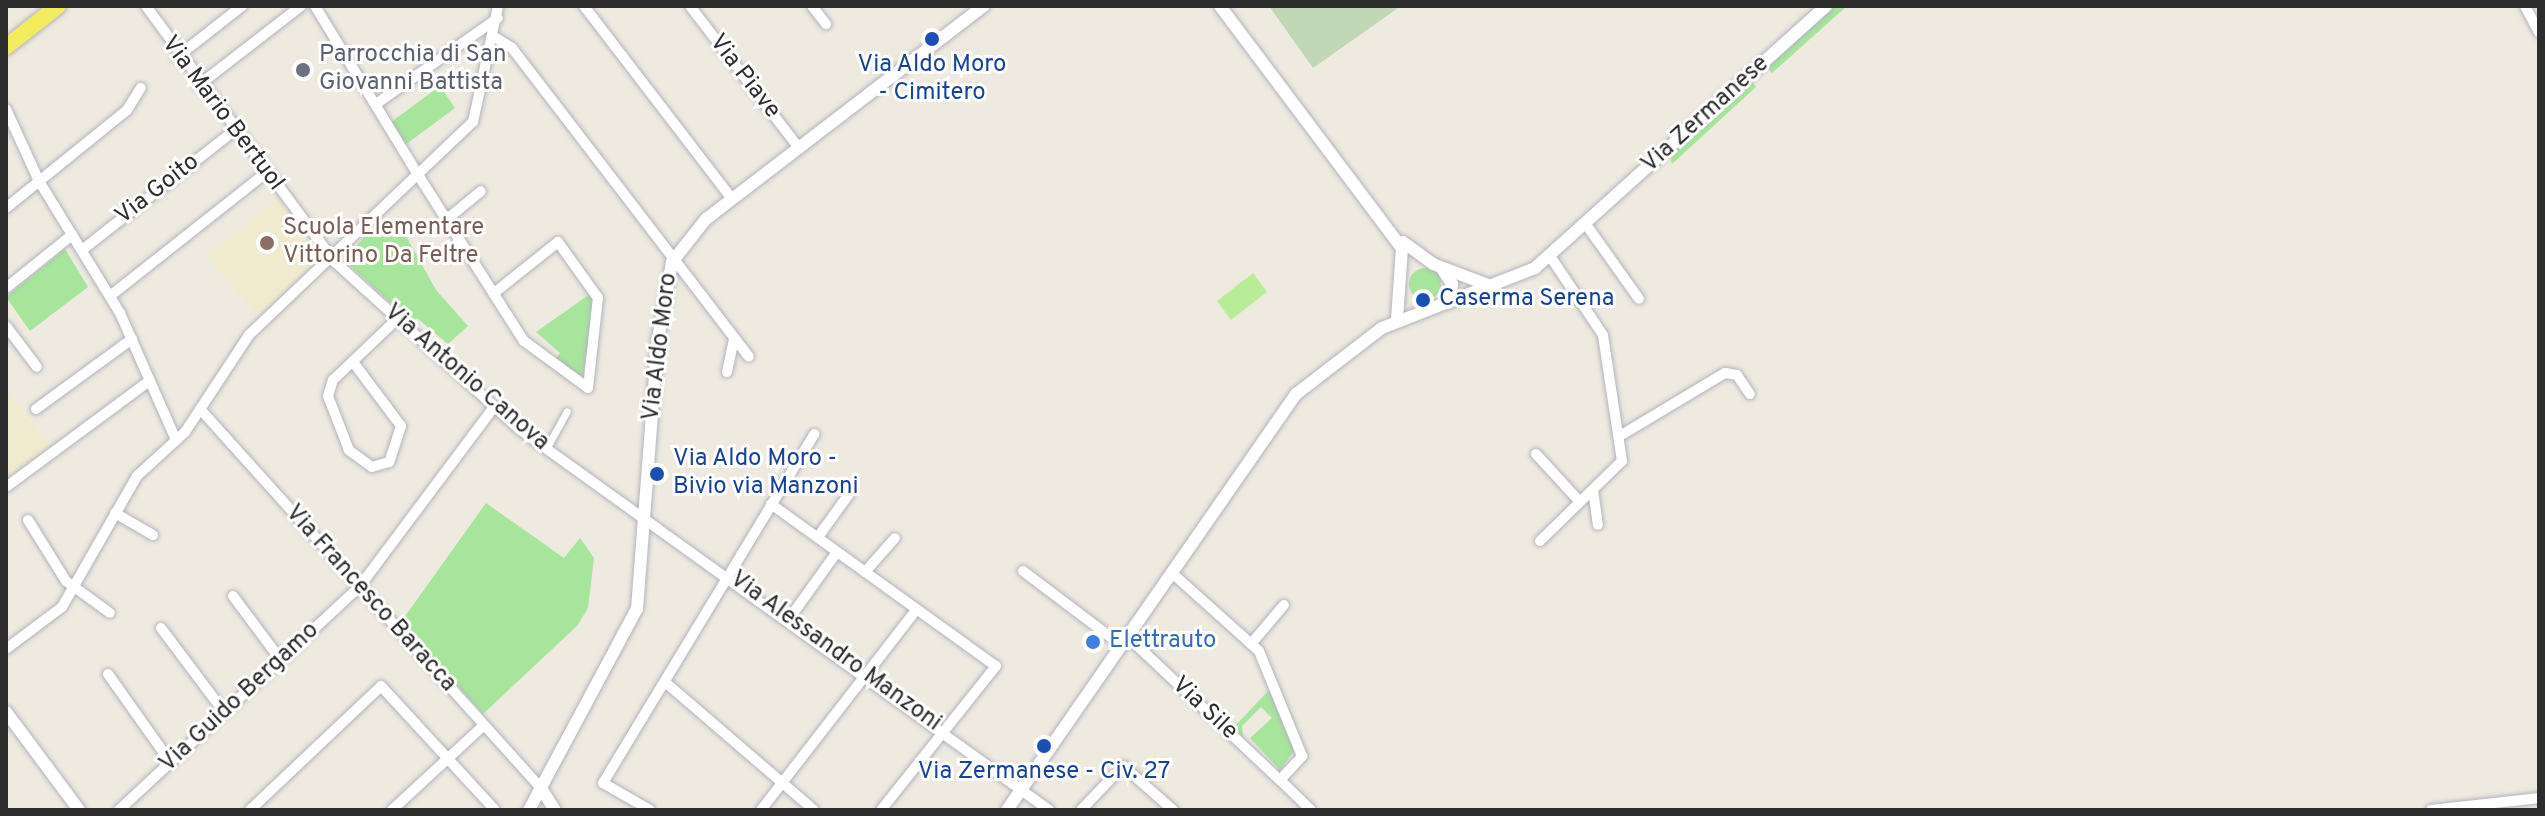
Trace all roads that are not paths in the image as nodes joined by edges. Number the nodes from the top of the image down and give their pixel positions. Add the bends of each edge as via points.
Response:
1 (58, 6) edge
2 (146, 6) edge
3 (242, 6) edge
4 (301, 6) edge
5 (315, 6) edge
6 (584, 6) edge
7 (690, 6) edge
8 (812, 6) edge
9 (984, 6) edge
10 (1220, 6) edge
11 (1826, 6) edge
12 (2525, 6) edge
13 (498, 12) edge
14 (826, 24) dead end
15 (2539, 32) edge
16 (496, 38) junction
17 (6, 47) edge
18 (177, 57) junction
19 (199, 85) junction
20 (141, 88) dead end
21 (376, 104) junction
22 (6, 109) edge
23 (234, 131) junction
24 (799, 148) junction
25 (266, 173) junction
26 (420, 178) junction
27 (39, 181) junction
28 (481, 191) dead end
29 (732, 199) junction
30 (6, 208) edge
31 (446, 220) junction
32 (1585, 223) junction
33 (1389, 228) junction
34 (72, 235) junction
35 (82, 250) junction
36 (1550, 256) junction
37 (331, 257) junction
38 (672, 262) junction
39 (1439, 267) junction
40 (6, 288) edge
41 (1496, 288) junction
42 (494, 293) junction
43 (110, 296) junction
44 (1639, 299) dead end
45 (1449, 303) junction
46 (397, 319) junction
47 (1397, 320) junction
48 (6, 326) edge
49 (734, 338) junction
50 (132, 339) junction
51 (749, 357) dead end
52 (353, 362) junction
53 (37, 367) dead end
54 (727, 372) dead end
55 (149, 381) junction
56 (1750, 394) dead end
57 (494, 407) junction
58 (36, 409) dead end
59 (201, 410) junction
60 (567, 411) dead end
61 (814, 434) dead end
62 (1623, 434) junction
63 (176, 440) junction
64 (546, 449) junction
65 (1536, 454) dead end
66 (6, 487) edge
67 (1593, 490) junction
68 (849, 494) dead end
69 (1580, 502) junction
70 (771, 504) junction
71 (115, 513) junction
72 (646, 517) junction
73 (28, 520) dead end
74 (1598, 525) dead end
75 (153, 535) dead end
76 (818, 537) junction
77 (895, 538) dead end
78 (1540, 541) dead end
79 (837, 552) junction
80 (1023, 571) dead end
81 (865, 572) junction
82 (1172, 573) junction
83 (727, 574) junction
84 (360, 586) junction
85 (74, 590) junction
86 (233, 596) dead end
87 (1284, 605) dead end
88 (917, 609) junction
89 (110, 613) dead end
90 (789, 619) junction
91 (161, 628) dead end
92 (1125, 642) junction
93 (1251, 644) junction
94 (6, 649) edge
95 (280, 659) junction
96 (865, 673) junction
97 (108, 674) dead end
98 (665, 682) junction
99 (224, 712) junction
100 (9, 720) edge
101 (483, 726) junction
102 (945, 732) junction
103 (448, 758) junction
104 (171, 763) junction
105 (1280, 780) junction
106 (781, 783) junction
107 (540, 787) junction
108 (1023, 789) junction
109 (2539, 798) edge
110 (79, 810) edge
111 (119, 810) edge
112 (250, 810) edge
113 (392, 810) edge
114 (495, 810) edge
115 (529, 810) edge
116 (555, 810) edge
117 (650, 810) edge
118 (761, 810) edge
119 (814, 810) edge
120 (881, 810) edge
121 (1007, 810) edge
122 (1049, 810) edge
123 (1081, 810) edge
124 (1173, 810) edge
125 (1311, 810) edge
126 (2431, 810) edge

1 - 17 main road
2 - 18 street, Via Mario Bertuol
3 - 18 street
4 - 19 street
5 - 21 street
6 - 29 street
7 - 24 street, Via Piave
8 - 14 street
9 - 24 street, Via Aldo Moro
10 - 33 street
11 - 32 street, Via Zermanese
12 - 15 street
13 - 16 street
13 - 21 street
16 - 26 street via 478,113
16 - 38 street via 512,48
18 - 19 street, Via Mario Bertuol
19 - 23 street, Via Mario Bertuol
20 - 27 street via 127,110
21 - 26 street
22 - 27 street
23 - 25 street, Via Mario Bertuol
23 - 35 street, Via Goito
24 - 29 street, Via Aldo Moro
25 - 37 street, Via Mario Bertuol
25 - 43 street
26 - 31 street
26 - 37 street
27 - 30 street
27 - 34 street
28 - 31 street
29 - 38 street, Via Aldo Moro via 696,228
31 - 42 street
32 - 36 street, Via Zermanese
32 - 44 street
33 - 39 street
33 - 47 street via 1405,258
34 - 35 street
34 - 40 street
35 - 43 street
36 - 41 street, Via Zermanese
36 - 62 street via 1603,335
37 - 46 street, Via Antonio Canova
37 - 59 street via 249,335
38 - 49 street
38 - 72 street, Via Aldo Moro via 658,339
39 - 41 street
39 - 45 street via 1452,284
41 - 45 street, Via Zermanese
42 - 42 street via 538,357 588,388 598,298 558,242
43 - 50 street
45 - 47 street, Via Zermanese
46 - 52 street
46 - 57 street, Via Antonio Canova
47 - 82 street, Via Zermanese via 1287,404
48 - 53 street
49 - 51 street
49 - 54 street
50 - 55 street
50 - 58 street
52 - 52 street via 333,380 330,414 349,450 372,467 389,462 401,426
55 - 63 street
55 - 66 street
56 - 62 street via 1737,375 1725,373
57 - 64 street, Via Antonio Canova
57 - 84 street, Via Guido Bergamo
59 - 63 street
59 - 84 street, Via Francesco Baracca
60 - 64 street
61 - 70 street
62 - 67 street via 1622,461
63 - 71 street via 143,467
64 - 72 street, Via Antonio Canova
65 - 69 street
67 - 69 street
67 - 74 street
68 - 76 street
69 - 78 street
70 - 76 street
70 - 83 street
71 - 75 street
71 - 85 street
72 - 83 street, Via Alessandro Manzoni
72 - 107 street, Via Aldo Moro via 629,631
73 - 85 street
76 - 79 street
77 - 81 street
79 - 81 street
79 - 90 street
80 - 92 street, Via Sile
81 - 88 street
82 - 92 street, Via Zermanese
82 - 93 street
83 - 90 street, Via Alessandro Manzoni
83 - 98 street
84 - 95 street, Via Guido Bergamo
84 - 101 street, Via Francesco Baracca
85 - 89 street
85 - 94 street
86 - 95 street
87 - 93 street
88 - 96 street
88 - 102 street via 996,666
90 - 96 street, Via Alessandro Manzoni
91 - 99 street
92 - 105 street, Via Sile
92 - 108 street, Via Zermanese
93 - 105 street via 1302,756
95 - 99 street, Via Guido Bergamo
96 - 102 street, Via Alessandro Manzoni
96 - 106 street
97 - 104 street
98 - 106 street
98 - 117 street via 603,783
99 - 104 street, Via Guido Bergamo
100 - 110 street
101 - 103 street
101 - 107 street, Via Francesco Baracca
102 - 108 street, Via Alessandro Manzoni
102 - 120 street
103 - 112 street via 381,686
103 - 113 street
103 - 114 street
104 - 111 street, Via Guido Bergamo
105 - 125 street, Via Sile
106 - 118 street
106 - 119 street
107 - 115 street, Via Aldo Moro
107 - 116 street
108 - 121 street, Via Zermanese
108 - 122 street, Via Alessandro Manzoni
109 - 126 street
123 - 124 street via 1123,766

